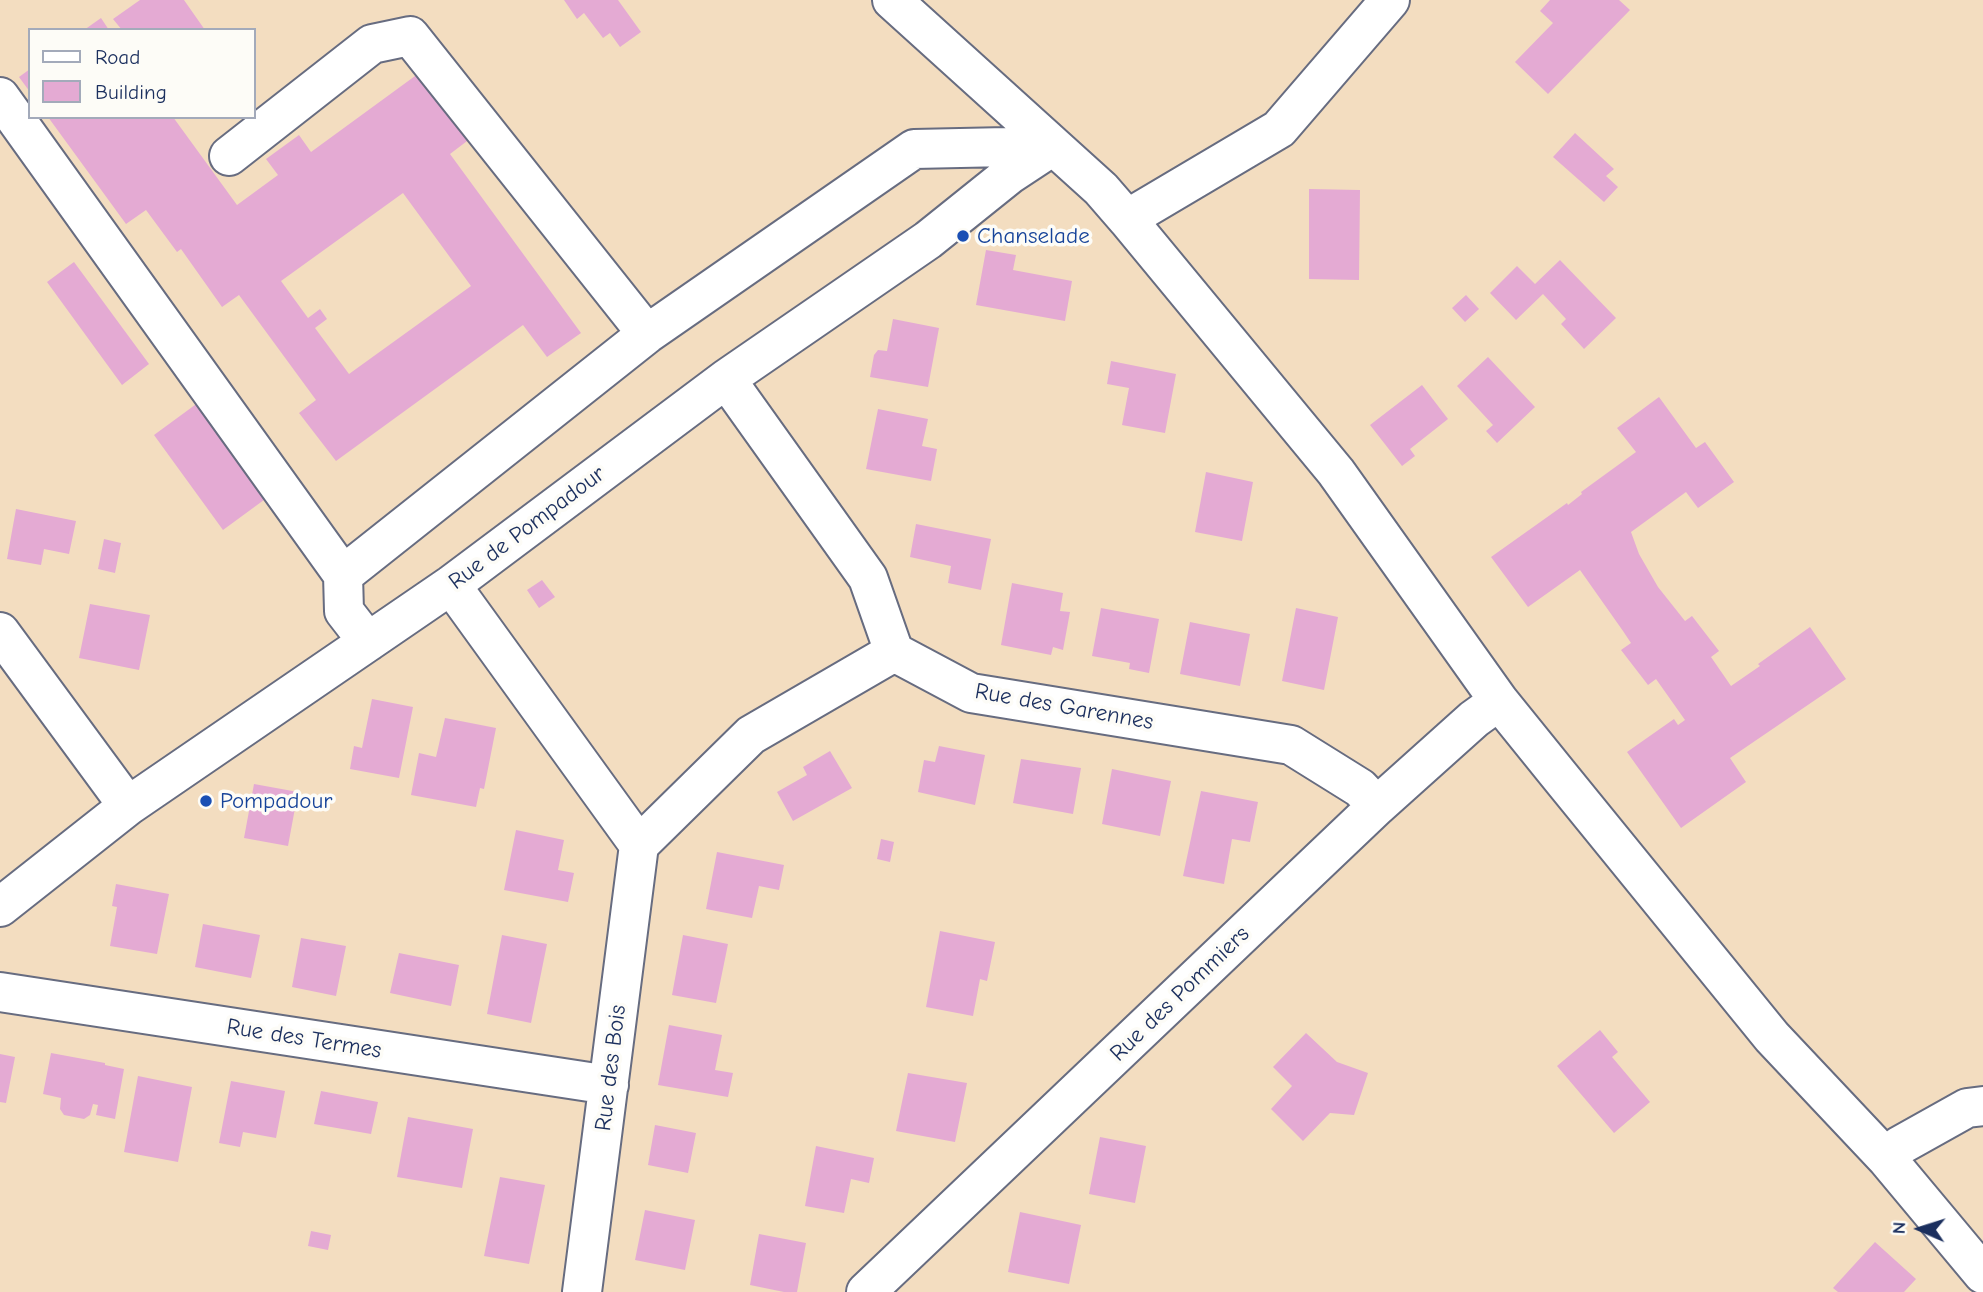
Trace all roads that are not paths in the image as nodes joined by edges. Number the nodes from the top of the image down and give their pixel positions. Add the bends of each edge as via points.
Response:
1 (892, 0) edge
2 (1390, 0) edge
3 (0, 97) edge
4 (1052, 146) junction
5 (229, 156) dead end
6 (1127, 219) junction
7 (647, 334) junction
8 (726, 379) junction
9 (343, 575) junction
10 (451, 585) junction
11 (0, 632) edge
12 (368, 642) junction
13 (894, 652) junction
14 (1499, 701) junction
15 (128, 806) junction
16 (1377, 806) junction
17 (639, 845) junction
18 (0, 907) edge
19 (0, 992) edge
20 (608, 1085) junction
21 (1983, 1106) edge
22 (1887, 1160) junction
23 (1983, 1274) edge
24 (582, 1292) edge
25 (866, 1292) edge

1 - 4 street
2 - 6 street via 1279,130
3 - 9 street
4 - 6 street
4 - 7 street via 914,149
4 - 8 street, Rue de Pompadour via 928,240
5 - 7 street via 372,44 410,36
6 - 14 street via 1336,472
7 - 9 street
8 - 10 street, Rue de Pompadour
8 - 13 street via 867,578
9 - 12 street via 344,611
10 - 12 street, Rue de Pompadour
10 - 17 street
11 - 15 street
12 - 15 street, Rue de Pompadour
13 - 16 street, Rue des Garennes via 971,693 1291,746 1360,788
13 - 17 street via 751,735
14 - 16 street, Rue des Pommiers
14 - 22 street via 1772,1037
15 - 18 street, Rue de Pompadour
16 - 25 street, Rue des Pommiers
17 - 20 street, Rue des Bois
19 - 20 street, Rue des Termes
20 - 24 street, Rue des Bois
21 - 22 street via 1967,1108 1899,1146
22 - 23 street

